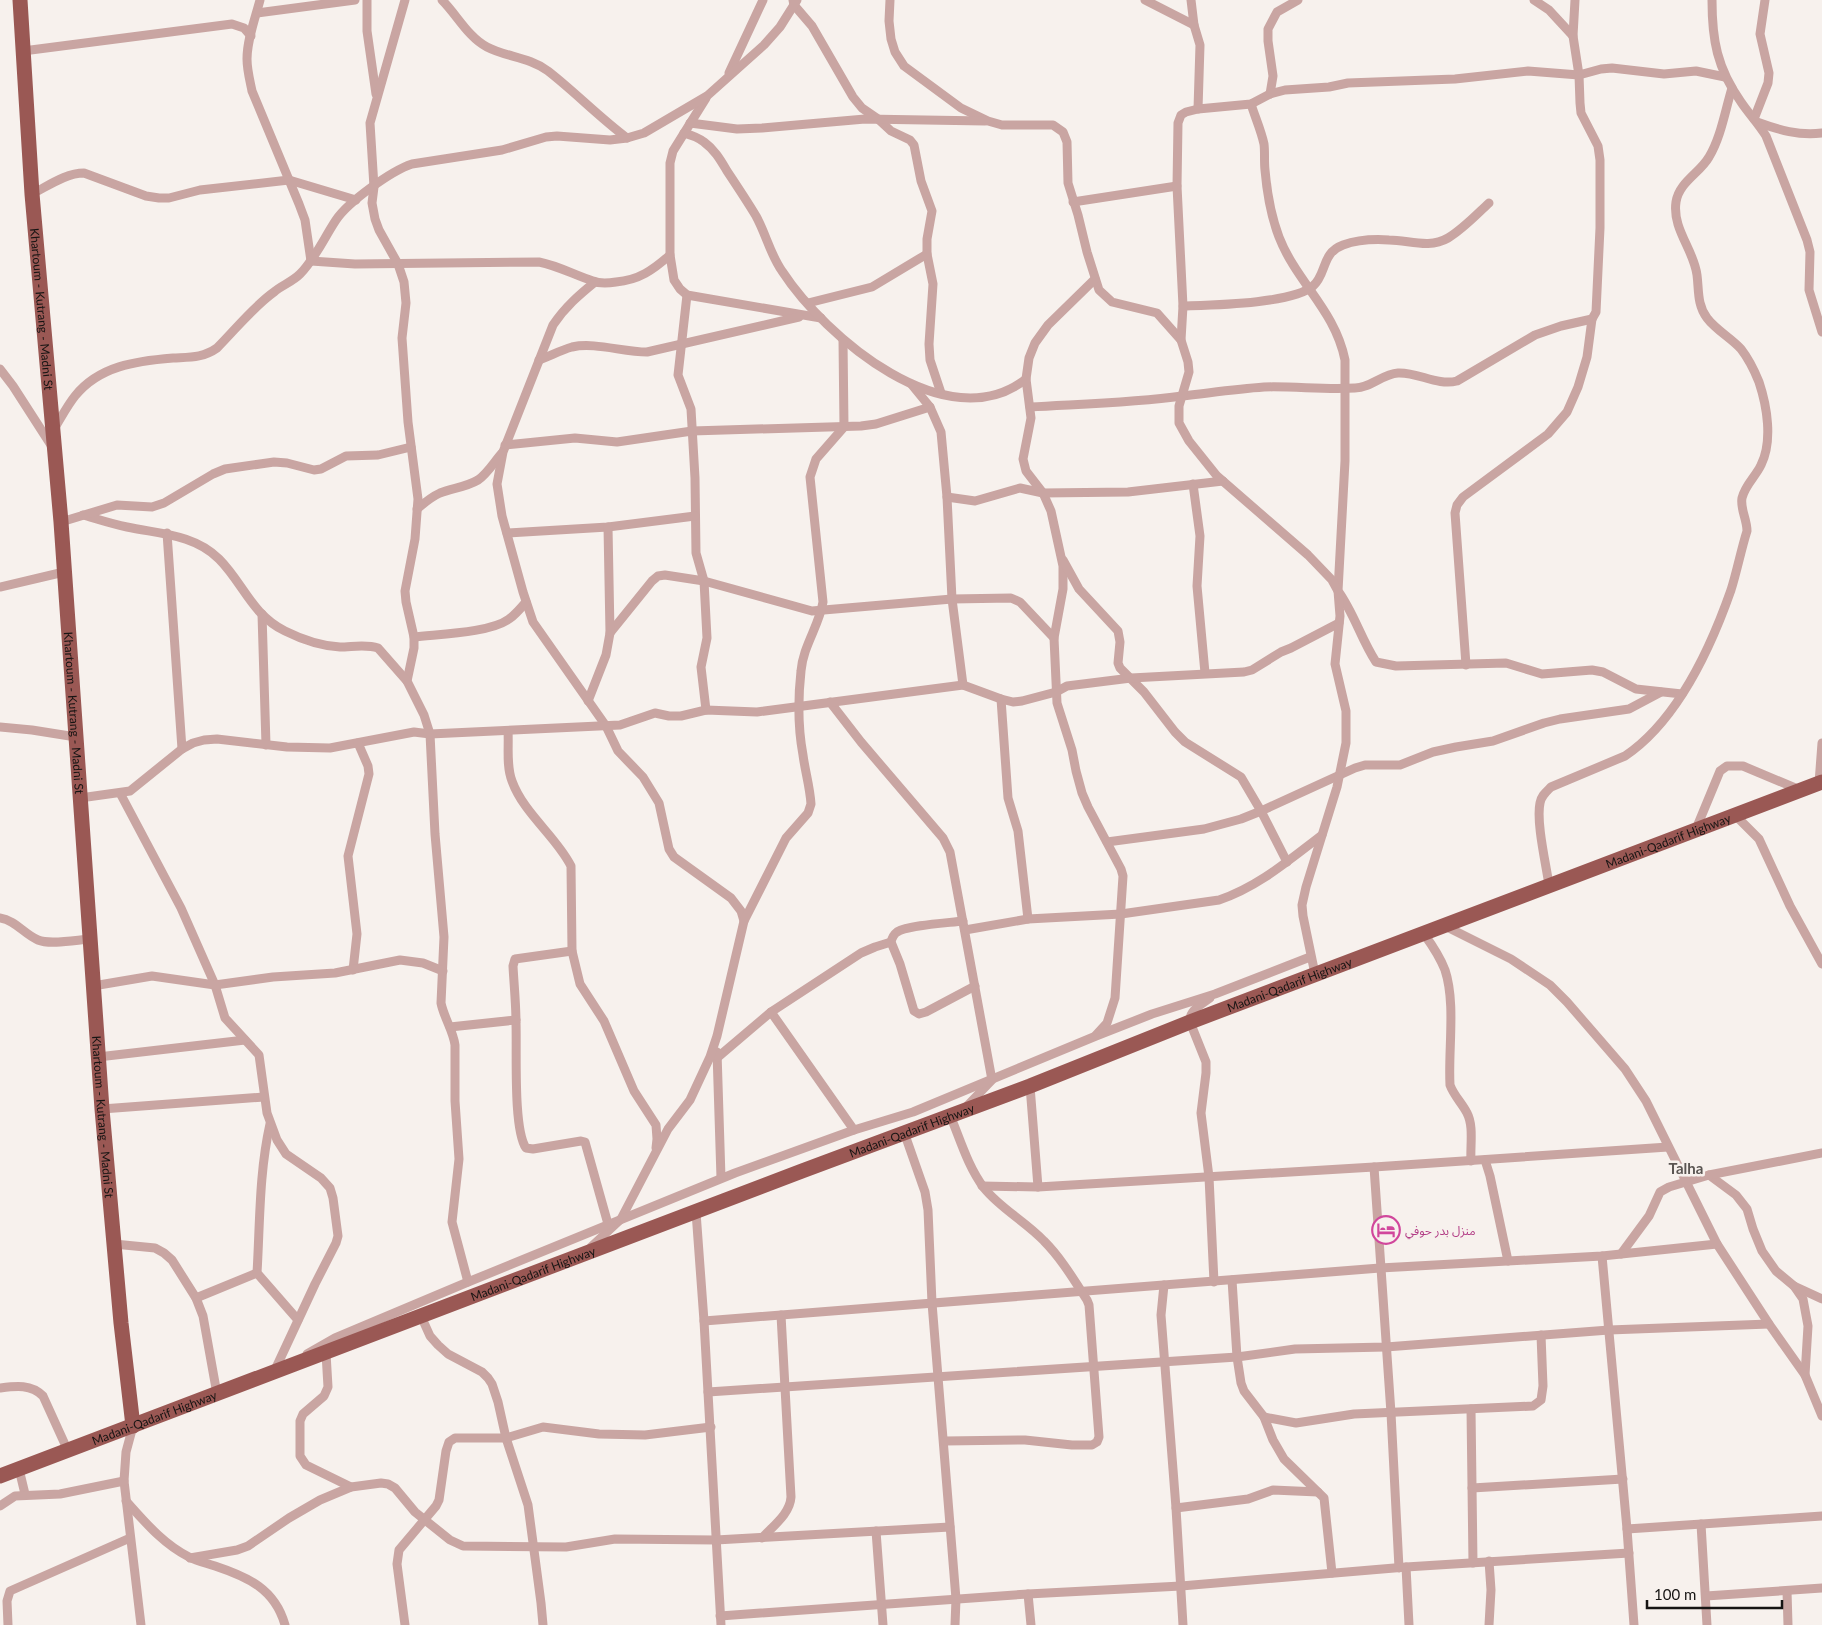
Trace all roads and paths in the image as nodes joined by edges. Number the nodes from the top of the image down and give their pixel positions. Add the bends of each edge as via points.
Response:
1 (20, 0) edge
2 (260, 0) edge
3 (355, 0) edge
4 (367, 0) edge
5 (405, 0) edge
6 (442, 0) edge
7 (763, 0) edge
8 (890, 0) edge
9 (1145, 0) edge
10 (1191, 0) edge
11 (1298, 0) edge
12 (1534, 0) edge
13 (1575, 0) edge
14 (1712, 0) edge
15 (1765, 0) edge
16 (795, 2) edge
17 (257, 12) junction
18 (1194, 25) junction
19 (251, 36) junction
20 (1574, 36) junction
21 (23, 51) junction
22 (1578, 75) junction
23 (1725, 77) junction
24 (726, 78) junction
25 (1732, 88) junction
26 (1270, 94) junction
27 (707, 96) junction
28 (376, 98) junction
29 (1251, 104) junction
30 (1198, 109) junction
31 (878, 119) junction
32 (1756, 120) junction
33 (988, 121) junction
34 (690, 123) junction
35 (684, 133) junction
36 (1822, 133) edge
37 (627, 138) junction
38 (289, 180) junction
39 (1176, 186) junction
40 (374, 187) junction
41 (32, 194) junction
42 (356, 200) junction
43 (1073, 202) junction
44 (1489, 203) dead end
45 (927, 254) junction
46 (670, 255) junction
47 (311, 261) junction
48 (398, 264) junction
49 (1095, 279) junction
50 (595, 282) junction
51 (1309, 289) junction
52 (687, 294) junction
53 (808, 303) junction
54 (1182, 306) junction
55 (804, 315) junction
56 (821, 318) junction
57 (1592, 319) junction
58 (1822, 332) edge
59 (843, 340) junction
60 (1181, 340) junction
61 (681, 345) junction
62 (539, 360) junction
63 (0, 369) edge
64 (1026, 379) junction
65 (912, 385) junction
66 (1345, 388) junction
67 (941, 394) junction
68 (1181, 396) junction
69 (930, 407) junction
70 (1030, 407) junction
71 (844, 427) junction
72 (53, 431) junction
73 (692, 431) junction
74 (411, 447) junction
75 (504, 448) junction
76 (55, 452) junction
77 (1223, 481) junction
78 (1193, 484) junction
79 (1043, 493) junction
80 (948, 497) junction
81 (417, 510) junction
82 (83, 515) junction
83 (696, 516) junction
84 (61, 522) junction
85 (608, 527) junction
86 (167, 534) junction
87 (507, 534) junction
88 (1061, 557) junction
89 (64, 572) junction
90 (704, 581) junction
91 (0, 587) edge
92 (1338, 591) junction
93 (952, 599) junction
94 (526, 602) junction
95 (822, 610) junction
96 (262, 614) junction
97 (1339, 624) junction
98 (610, 633) junction
99 (414, 637) junction
100 (1054, 638) junction
101 (1466, 665) junction
102 (1205, 673) junction
103 (1130, 678) junction
104 (407, 681) junction
105 (963, 684) junction
106 (1056, 692) junction
107 (1661, 692) junction
108 (1682, 694) junction
109 (1001, 698) junction
110 (588, 701) junction
111 (830, 702) junction
112 (799, 707) junction
113 (706, 710) junction
114 (606, 726) junction
115 (0, 727) edge
116 (508, 731) junction
117 (430, 734) junction
118 (76, 737) junction
119 (358, 743) junction
120 (1822, 743) edge
121 (266, 745) junction
122 (182, 749) junction
123 (1340, 774) junction
124 (1821, 782) edge
125 (1800, 790) junction
126 (120, 793) junction
127 (80, 798) junction
128 (1261, 811) junction
129 (1735, 815) junction
130 (1696, 829) junction
131 (1322, 835) junction
132 (1107, 842) junction
133 (1287, 862) junction
134 (1549, 885) junction
135 (1121, 914) junction
136 (0, 918) edge
137 (1028, 920) junction
138 (744, 921) junction
139 (964, 925) junction
140 (1445, 926) junction
141 (1424, 934) junction
142 (90, 939) junction
143 (891, 942) junction
144 (572, 951) junction
145 (1310, 956) junction
146 (1822, 964) edge
147 (353, 970) junction
148 (443, 971) junction
149 (1315, 974) junction
150 (216, 985) junction
151 (93, 986) junction
152 (975, 986) junction
153 (1215, 994) junction
154 (771, 1012) junction
155 (516, 1020) junction
156 (1190, 1022) junction
157 (450, 1027) junction
158 (717, 1036) junction
159 (1096, 1036) junction
160 (245, 1040) junction
161 (98, 1057) junction
162 (718, 1057) junction
163 (992, 1080) junction
164 (1030, 1086) junction
165 (264, 1098) junction
166 (102, 1109) junction
167 (957, 1112) junction
168 (270, 1124) junction
169 (854, 1130) junction
170 (904, 1132) junction
171 (1668, 1147) junction
172 (656, 1151) junction
173 (1822, 1153) edge
174 (1485, 1160) junction
175 (1470, 1161) junction
176 (1374, 1167) junction
177 (1709, 1175) junction
178 (1209, 1177) junction
179 (720, 1178) junction
180 (1685, 1181) junction
181 (982, 1186) junction
182 (1038, 1187) junction
183 (696, 1212) junction
184 (621, 1219) junction
185 (608, 1224) junction
186 (114, 1244) junction
187 (1718, 1244) junction
188 (583, 1254) junction
189 (1621, 1254) junction
190 (1602, 1256) junction
191 (1508, 1261) junction
192 (1380, 1268) junction
193 (257, 1273) junction
194 (1232, 1280) junction
195 (468, 1282) junction
196 (1214, 1282) junction
197 (1164, 1286) junction
198 (1794, 1286) junction
199 (1082, 1292) junction
200 (196, 1298) junction
201 (1822, 1299) edge
202 (932, 1304) junction
203 (781, 1315) junction
204 (421, 1316) junction
205 (298, 1320) junction
206 (704, 1321) junction
207 (1769, 1324) junction
208 (1609, 1330) junction
209 (1540, 1335) junction
210 (1386, 1346) junction
211 (326, 1353) junction
212 (1237, 1357) junction
213 (1165, 1362) junction
214 (1095, 1366) junction
215 (289, 1367) junction
216 (274, 1372) junction
217 (1805, 1375) junction
218 (938, 1377) junction
219 (784, 1387) junction
220 (0, 1388) edge
221 (708, 1392) junction
222 (217, 1394) junction
223 (1471, 1409) junction
224 (1391, 1413) junction
225 (1822, 1416) edge
226 (1264, 1417) junction
227 (133, 1426) junction
228 (711, 1427) junction
229 (506, 1438) junction
230 (945, 1441) junction
231 (68, 1450) junction
232 (19, 1469) junction
233 (0, 1476) edge
234 (1623, 1479) junction
235 (124, 1481) junction
236 (351, 1487) junction
237 (1472, 1488) junction
238 (1318, 1492) junction
239 (25, 1494) junction
240 (126, 1501) junction
241 (0, 1506) edge
242 (1176, 1508) junction
243 (1822, 1516) edge
244 (425, 1520) junction
245 (1701, 1524) junction
246 (950, 1527) junction
247 (1628, 1529) junction
248 (876, 1531) junction
249 (130, 1538) junction
250 (762, 1538) junction
251 (716, 1540) junction
252 (533, 1546) junction
253 (1629, 1553) junction
254 (190, 1558) junction
255 (1489, 1561) junction
256 (1473, 1562) junction
257 (1403, 1567) junction
258 (1332, 1572) junction
259 (1181, 1586) junction
260 (1822, 1588) edge
261 (1787, 1590) junction
262 (1028, 1594) junction
263 (1706, 1596) junction
264 (956, 1599) junction
265 (881, 1604) junction
266 (720, 1620) edge
267 (8, 1625) edge
268 (141, 1625) edge
269 (285, 1625) edge
270 (405, 1625) edge
271 (543, 1625) edge
272 (883, 1625) edge
273 (955, 1625) edge
274 (1031, 1625) edge
275 (1183, 1625) edge
276 (1409, 1625) edge
277 (1489, 1625) edge
278 (1634, 1625) edge
279 (1707, 1625) edge
280 (1788, 1625) edge

1 - 21 highway, Khartoum - Kutrang - Madni St
2 - 17 street
3 - 17 street
4 - 28 street via 367,32
5 - 28 street
6 - 37 street via 475,39 488,48 532,61 547,70
7 - 24 street
8 - 33 street via 891,39 904,66 960,108
9 - 18 street
10 - 18 street
11 - 26 street via 1277,12 1268,29 1273,76
12 - 20 street via 1549,10
13 - 20 street
14 - 23 street via 1716,52
15 - 32 street via 1760,34 1769,73
16 - 24 street via 764,45
16 - 31 street via 852,97
17 - 19 street
18 - 30 street via 1200,45
19 - 21 street via 244,28 232,24
19 - 38 street via 247,60 252,91
20 - 22 street
21 - 41 highway, Khartoum - Kutrang - Madni St
22 - 23 street via 1612,68 1664,74 1696,71
22 - 26 street via 1516,71 1455,79 1348,83
22 - 57 street via 1582,113 1598,146 1600,160 1596,312
23 - 25 street
24 - 27 street
25 - 32 street
25 - 108 street via 1714,148 1683,185 1678,194 1676,214 1697,273 1702,311 1741,350 1759,382 1765,407 1766,446 1762,464 1742,499 1747,531 1731,588 1702,658
26 - 29 street
27 - 34 street
27 - 37 street via 644,133
28 - 40 street via 370,123
29 - 30 street
29 - 51 street via 1264,144 1273,219 1286,252
30 - 39 street via 1181,115 1178,123
31 - 33 street
31 - 34 street via 737,129
31 - 45 street via 914,145 921,181 932,211
32 - 36 street via 1794,133
32 - 58 street via 1766,136 1807,240 1810,252 1809,290
33 - 43 street via 1002,126 1053,126 1063,132 1067,142 1068,183
34 - 35 street
35 - 46 street via 670,163
35 - 53 street via 714,150 756,217 782,272
37 - 40 street via 546,137 502,150 412,164 400,168
38 - 41 street via 159,198 76,173
38 - 42 street
38 - 47 street via 305,220
39 - 43 street
39 - 54 street
40 - 42 street
40 - 48 street via 375,219
41 - 72 highway, Khartoum - Kutrang - Madni St
42 - 47 street via 336,220
43 - 49 street
44 - 51 street via 1447,238 1431,244 1367,240 1344,244 1326,260 1317,282
45 - 53 street via 872,287
45 - 67 street via 932,284 930,360
46 - 50 street via 638,279
46 - 52 street via 674,280
47 - 48 street
47 - 72 street via 209,354 126,364 94,377 75,396
48 - 50 street via 539,262
48 - 74 street via 406,303 403,352
49 - 60 street via 1099,290 1112,302 1157,313
49 - 64 street via 1048,325 1035,343
50 - 62 street via 562,311
51 - 54 street via 1264,301
51 - 66 street via 1330,318 1342,344
52 - 55 street
52 - 61 street
53 - 56 street
54 - 60 street
55 - 56 street
55 - 61 street
56 - 59 street
57 - 66 street via 1536,336 1457,381 1449,383 1397,373 1363,388
57 - 101 street via 1587,357 1567,412 1548,434 1463,497 1457,505
59 - 65 street
59 - 71 street
60 - 68 street via 1189,372
61 - 62 street via 647,352 572,347
61 - 73 street via 678,375 689,402
62 - 75 street
63 - 76 street
64 - 67 street via 1006,392 989,397
64 - 70 street
65 - 67 street
65 - 69 street
66 - 68 street via 1265,387
66 - 92 street via 1345,461
68 - 70 street
68 - 77 street via 1179,423 1194,448
69 - 71 street via 876,424
69 - 80 street via 941,432
70 - 79 street via 1023,459 1026,471
71 - 73 street
71 - 95 street via 816,459 810,477
72 - 76 highway, Khartoum - Kutrang - Madni St
73 - 75 street via 617,442 575,438
73 - 83 street
74 - 81 street
74 - 82 street via 378,455 346,456 314,470 287,462 225,469 152,507 117,505
75 - 81 street via 478,479 467,486 440,493
75 - 87 street via 497,484
76 - 84 highway, Khartoum - Kutrang - Madni St
77 - 78 street
77 - 92 street via 1308,555
78 - 79 street via 1128,492
78 - 102 street via 1200,536 1197,586
79 - 80 street via 1020,488 975,501
79 - 88 street via 1051,510
80 - 93 street
81 - 99 street via 405,591
82 - 84 street
82 - 86 street
83 - 85 street
83 - 90 street via 696,552
84 - 89 highway, Khartoum - Kutrang - Madni St
85 - 87 street
85 - 98 street
86 - 96 street via 200,546 218,558
86 - 122 street
87 - 94 street
88 - 100 street via 1064,577
88 - 103 street via 1079,589 1118,631 1118,663
89 - 91 street
89 - 118 highway, Khartoum - Kutrang - Madni St
90 - 95 street via 803,609
90 - 98 street via 658,576
90 - 113 street via 707,645 701,667
92 - 97 street
92 - 101 street via 1348,604 1376,662 1396,666
93 - 95 street
93 - 100 street via 1011,598 1020,602
93 - 105 street
94 - 99 street via 509,620 495,626
94 - 110 street via 533,622
95 - 112 street via 803,657
96 - 104 street via 283,630 302,638 336,646 378,648
96 - 121 street
97 - 102 street via 1252,670
97 - 123 street via 1335,664 1347,727
98 - 110 street via 606,655
99 - 104 street
100 - 106 street
101 - 107 street via 1506,663 1542,674 1592,670 1603,672 1636,689
102 - 103 street
103 - 106 street via 1066,686
103 - 128 street via 1185,742 1241,777
104 - 117 street
105 - 109 street
105 - 111 street
106 - 109 street via 1013,702
106 - 132 street via 1082,793
107 - 108 street
107 - 123 street via 1629,709 1560,719 1494,741 1433,752 1400,765 1365,765
108 - 134 street via 1636,749 1544,793 1539,814
109 - 137 street via 1007,790 1018,831
110 - 114 street
111 - 112 street
111 - 139 street via 943,838 951,857
112 - 113 street via 757,712
112 - 138 street via 802,753 811,804 808,813 786,838
113 - 114 street via 681,716 655,713 620,725
114 - 116 street
114 - 138 street via 618,750 659,802 674,857 732,898
115 - 118 street
116 - 117 street
116 - 144 street via 512,782 571,866
117 - 119 street via 414,732
117 - 148 street via 444,937
118 - 127 highway, Khartoum - Kutrang - Madni St
119 - 121 street via 330,748
119 - 147 street via 369,774 348,856 358,934
120 - 124 street
121 - 122 street via 204,740
122 - 126 street via 138,786
123 - 128 street
123 - 131 street
124 - 125 highway, Madani-Qadarif Highway
125 - 129 highway, Madani-Qadarif Highway
125 - 130 street via 1743,766 1727,766 1720,771
126 - 127 street
126 - 150 street via 181,908
127 - 142 highway, Khartoum - Kutrang - Madni St
128 - 132 street via 1204,829
128 - 133 street
129 - 130 highway, Madani-Qadarif Highway
129 - 146 street via 1759,840
130 - 134 highway, Madani-Qadarif Highway
131 - 133 street
131 - 145 street via 1302,906
132 - 135 street via 1123,876
133 - 135 street via 1265,879 1234,895
134 - 140 highway, Madani-Qadarif Highway
135 - 137 street
135 - 159 street via 1115,998 1107,1022
136 - 142 street via 45,942
137 - 139 street
138 - 158 street
139 - 143 street via 907,929 897,932
139 - 152 street
140 - 141 highway, Madani-Qadarif Highway
140 - 171 street via 1511,959 1550,985 1625,1069 1646,1101
141 - 149 highway, Madani-Qadarif Highway
141 - 175 street via 1446,972 1450,1012 1450,1085 1468,1115
142 - 151 highway, Khartoum - Kutrang - Madni St
143 - 152 street via 914,1011 919,1014
143 - 154 street via 861,953
144 - 155 street via 515,959
144 - 172 street via 580,984 604,1021 634,1091 656,1126
145 - 149 street
145 - 153 street
147 - 148 street via 400,960 423,963
147 - 150 street
148 - 157 street via 441,1003
149 - 156 highway, Madani-Qadarif Highway
150 - 151 street via 152,976
150 - 160 street via 225,1018
151 - 161 highway, Khartoum - Kutrang - Madni St
152 - 163 street
153 - 156 street via 1194,1010
153 - 159 street
154 - 162 street
154 - 169 street
155 - 157 street
155 - 185 street via 518,1120 523,1144 532,1150 585,1142
156 - 164 highway, Madani-Qadarif Highway
156 - 178 street via 1206,1062 1201,1113
157 - 195 street via 455,1045 459,1159 452,1222
158 - 162 street
158 - 172 street via 690,1100
159 - 163 street
160 - 161 street
160 - 165 street via 260,1055
161 - 166 highway, Khartoum - Kutrang - Madni St
162 - 179 street
163 - 167 street
163 - 169 street via 913,1112
164 - 167 highway, Madani-Qadarif Highway
164 - 182 street
165 - 166 street
165 - 168 street
166 - 186 highway, Khartoum - Kutrang - Madni St
167 - 170 highway, Madani-Qadarif Highway
167 - 181 street via 970,1163
168 - 193 street via 262,1173
168 - 205 street via 286,1154 321,1178 330,1188 333,1198 336,1243
169 - 179 street
170 - 183 highway, Madani-Qadarif Highway
170 - 202 street via 928,1210
171 - 174 street
171 - 180 street
172 - 184 street
173 - 177 street
174 - 175 street
174 - 191 street
175 - 176 street
176 - 178 street
176 - 192 street
177 - 180 street
177 - 198 street via 1736,1195 1747,1209 1762,1251 1776,1271
178 - 182 street
178 - 196 street
179 - 184 street
180 - 187 street
180 - 189 street via 1660,1192 1649,1216
181 - 182 street
181 - 199 street via 998,1204 1043,1240
183 - 188 highway, Madani-Qadarif Highway
183 - 206 street
184 - 185 street
184 - 188 street
185 - 195 street
186 - 200 street via 155,1248 164,1252
186 - 227 highway, Khartoum - Kutrang - Madni St
187 - 189 street
187 - 207 street
188 - 204 highway, Madani-Qadarif Highway
189 - 190 street
190 - 191 street
190 - 208 street
191 - 192 street
192 - 194 street
192 - 210 street
193 - 200 street
193 - 205 street
194 - 196 street
194 - 212 street
195 - 215 street via 335,1338
196 - 197 street
197 - 199 street
197 - 213 street via 1161,1310
198 - 201 street
198 - 217 street via 1803,1299 1808,1326
199 - 202 street
199 - 214 street via 1089,1305
200 - 222 street via 203,1316
202 - 203 street
202 - 218 street
203 - 206 street
203 - 219 street
204 - 211 highway, Madani-Qadarif Highway
204 - 229 street via 438,1345 488,1378 498,1402
205 - 216 street
206 - 221 street
207 - 208 street
207 - 217 street
208 - 209 street
208 - 234 street
209 - 210 street
209 - 223 street via 1543,1386 1538,1403 1533,1406
210 - 212 street via 1295,1349
210 - 224 street
211 - 215 highway, Madani-Qadarif Highway
211 - 236 street via 328,1387 324,1396 303,1414 300,1456 306,1465
212 - 213 street
212 - 226 street via 1244,1391
213 - 214 street
213 - 242 street
214 - 218 street
214 - 230 street via 1099,1437 1092,1445 1024,1440
215 - 216 highway, Madani-Qadarif Highway
216 - 222 highway, Madani-Qadarif Highway
217 - 225 street
218 - 219 street
218 - 230 street
219 - 221 street
219 - 250 street via 790,1505
220 - 231 street via 24,1386 37,1390 43,1396
221 - 228 street
222 - 227 highway, Madani-Qadarif Highway
223 - 224 street
223 - 237 street
224 - 226 street via 1296,1422
224 - 257 street
226 - 238 street via 1284,1459
227 - 231 highway, Madani-Qadarif Highway
227 - 235 street via 126,1452
228 - 229 street via 645,1436 543,1427
228 - 251 street
229 - 244 street via 455,1438 449,1442 439,1500
229 - 252 street via 528,1505
230 - 246 street
231 - 232 highway, Madani-Qadarif Highway
232 - 233 highway, Madani-Qadarif Highway
232 - 239 street
234 - 237 street
234 - 247 street
235 - 239 street via 55,1495
235 - 240 street
236 - 244 street via 388,1484
236 - 254 street via 320,1500 248,1546
237 - 256 street
238 - 242 street via 1272,1490 1248,1499
238 - 258 street via 1325,1500
239 - 241 street via 15,1496
240 - 249 street
240 - 254 street via 163,1540
242 - 259 street
243 - 245 street
244 - 252 street via 450,1540 464,1546
244 - 270 street via 399,1550 396,1564
245 - 247 street
245 - 263 street
246 - 248 street
246 - 264 street
247 - 253 street
248 - 250 street
248 - 265 street
249 - 267 street via 10,1591
249 - 268 street
250 - 251 street
251 - 252 street via 630,1538 576,1546
251 - 266 street
252 - 271 street
253 - 255 street
253 - 278 street
254 - 269 street via 252,1581 277,1604
255 - 256 street
255 - 277 street
256 - 257 street
257 - 258 street
257 - 276 street
258 - 259 street
259 - 262 street
259 - 275 street
260 - 261 street
261 - 263 street
261 - 280 street
262 - 264 street
262 - 274 street
263 - 279 street
264 - 265 street
264 - 273 street
265 - 266 street
265 - 272 street

